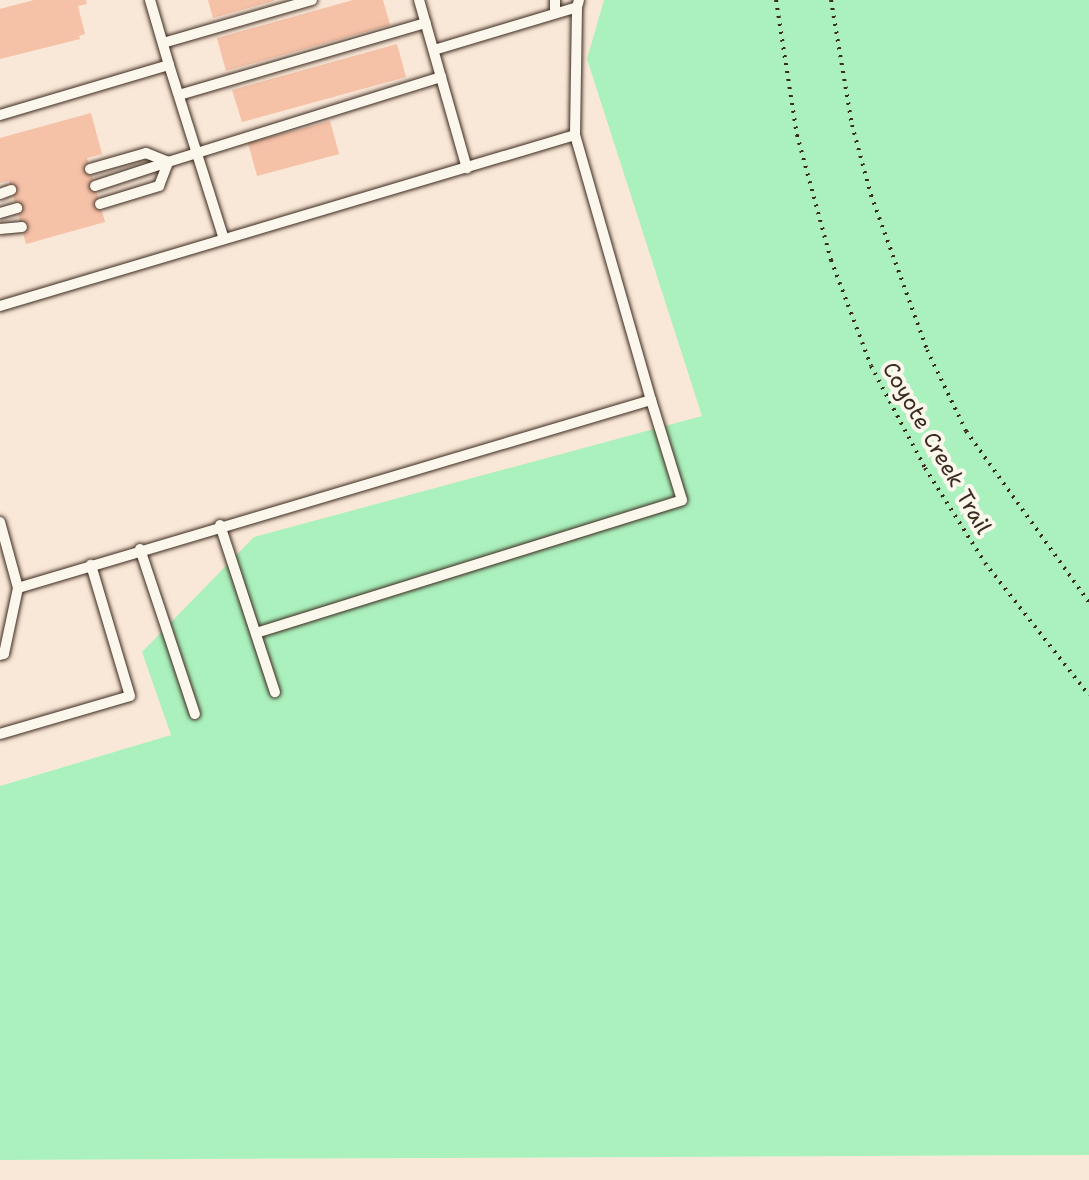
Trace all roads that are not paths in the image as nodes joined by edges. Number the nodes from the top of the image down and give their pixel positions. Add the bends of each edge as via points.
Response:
1 (150, 0) edge
2 (312, 0) edge
3 (419, 0) edge
4 (555, 0) edge
5 (578, 4) edge
6 (555, 13) junction
7 (426, 23) junction
8 (163, 43) junction
9 (434, 50) junction
10 (169, 65) junction
11 (441, 77) junction
12 (179, 95) junction
13 (0, 115) edge
14 (575, 135) junction
15 (197, 153) junction
16 (168, 162) junction
17 (467, 168) junction
18 (90, 169) dead end
19 (95, 186) dead end
20 (100, 204) dead end
21 (17, 208) dead end
22 (0, 213) edge
23 (22, 227) dead end
24 (0, 229) edge
25 (224, 239) junction
26 (0, 306) edge
27 (651, 400) junction
28 (0, 522) edge
29 (220, 525) junction
30 (140, 549) junction
31 (91, 565) junction
32 (18, 588) junction
33 (256, 633) junction
34 (0, 655) edge
35 (275, 692) dead end
36 (195, 714) dead end
37 (0, 734) edge

1 - 8 lane
2 - 8 lane
3 - 7 lane
4 - 6 lane
5 - 6 lane
5 - 14 lane
6 - 9 lane
7 - 9 lane
7 - 12 lane
8 - 10 lane
9 - 11 lane
10 - 12 lane
10 - 13 lane
11 - 15 lane
11 - 17 lane
12 - 15 lane
14 - 17 lane
14 - 27 lane
15 - 16 lane
15 - 25 lane
16 - 18 lane via 146,153
16 - 19 lane
16 - 20 lane via 159,186
17 - 25 lane
21 - 22 lane
23 - 24 lane
25 - 26 lane
27 - 29 lane
27 - 33 lane via 682,500
28 - 32 lane
29 - 30 lane
29 - 33 lane
30 - 31 lane
30 - 36 lane
31 - 32 lane
31 - 37 lane via 130,696
32 - 34 lane
33 - 35 lane

